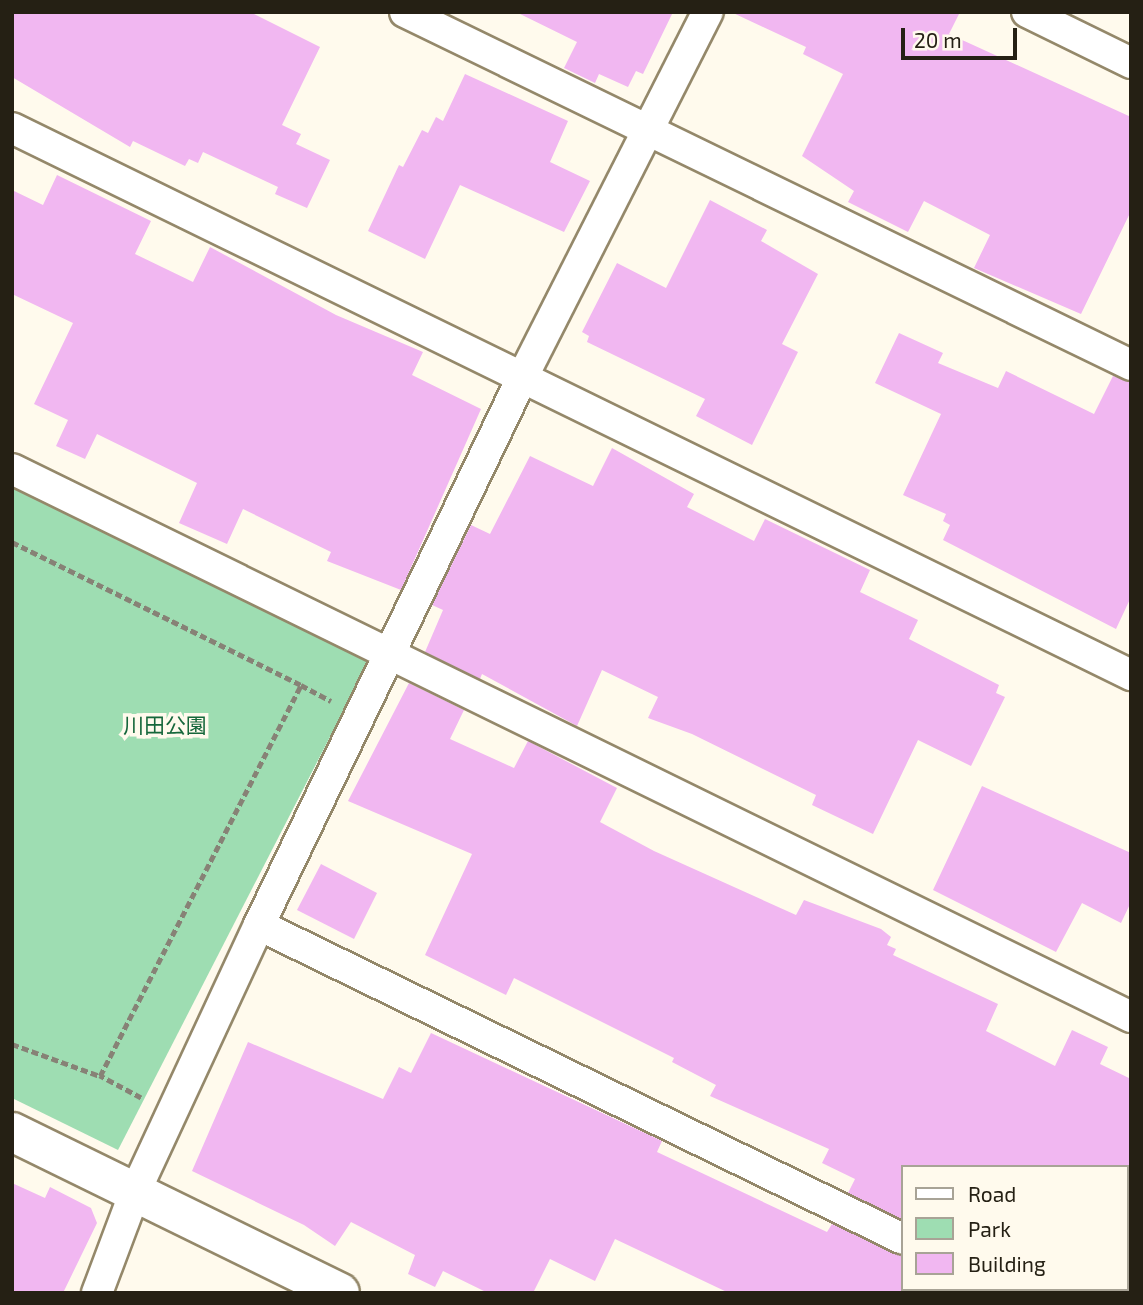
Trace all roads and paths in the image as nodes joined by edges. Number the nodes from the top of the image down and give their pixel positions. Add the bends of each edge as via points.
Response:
1 (405, 12) edge
2 (708, 12) edge
3 (1027, 12) edge
4 (1131, 63) edge
5 (12, 128) edge
6 (650, 131) junction
7 (1131, 365) edge
8 (522, 377) junction
9 (12, 469) edge
10 (12, 542) edge
11 (392, 655) junction
12 (1131, 675) edge
13 (301, 685) junction
14 (341, 707) dead end
15 (259, 926) junction
16 (1131, 1017) edge
17 (12, 1044) edge
18 (100, 1076) junction
19 (148, 1101) dead end
20 (12, 1132) edge
21 (135, 1192) junction
22 (902, 1239) edge
23 (97, 1293) edge
24 (340, 1293) edge

1 - 6 street
2 - 6 street
3 - 4 street
5 - 8 street
6 - 7 street
6 - 8 street
8 - 11 street
8 - 12 street
9 - 11 street
10 - 13 path
11 - 15 street
11 - 16 street
13 - 14 path
13 - 18 path
15 - 21 street
15 - 22 street
17 - 18 path via 46,1061
18 - 19 path
20 - 21 street
21 - 23 street
21 - 24 street

